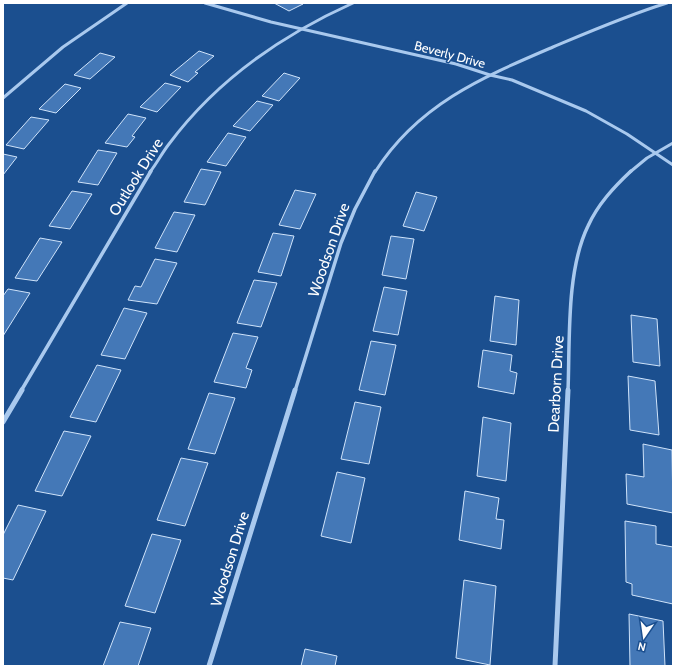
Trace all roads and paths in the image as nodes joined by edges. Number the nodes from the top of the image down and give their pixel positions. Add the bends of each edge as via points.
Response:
1 (127, 3) edge
2 (205, 3) edge
3 (353, 3) edge
4 (666, 3) edge
5 (302, 29) junction
6 (490, 75) junction
7 (3, 98) edge
8 (673, 143) edge
9 (656, 153) junction
10 (673, 165) edge
11 (3, 422) edge
12 (209, 666) edge
13 (555, 666) edge

1 - 7 street via 35,68
2 - 5 street, Beverly Drive
3 - 5 street, Outlook Drive
4 - 6 street, Woodson Drive via 635,13
5 - 6 street, Beverly Drive via 456,64
5 - 11 street, Outlook Drive via 288,36 229,80 172,140 143,184
6 - 9 street, Beverly Drive via 512,80 586,111
6 - 12 street, Woodson Drive via 437,106 409,131 379,166 357,202 339,251
8 - 9 street, Dearborn Drive
9 - 10 street, Beverly Drive
9 - 13 street, Dearborn Drive via 642,162 608,194 589,225 578,257 572,292

